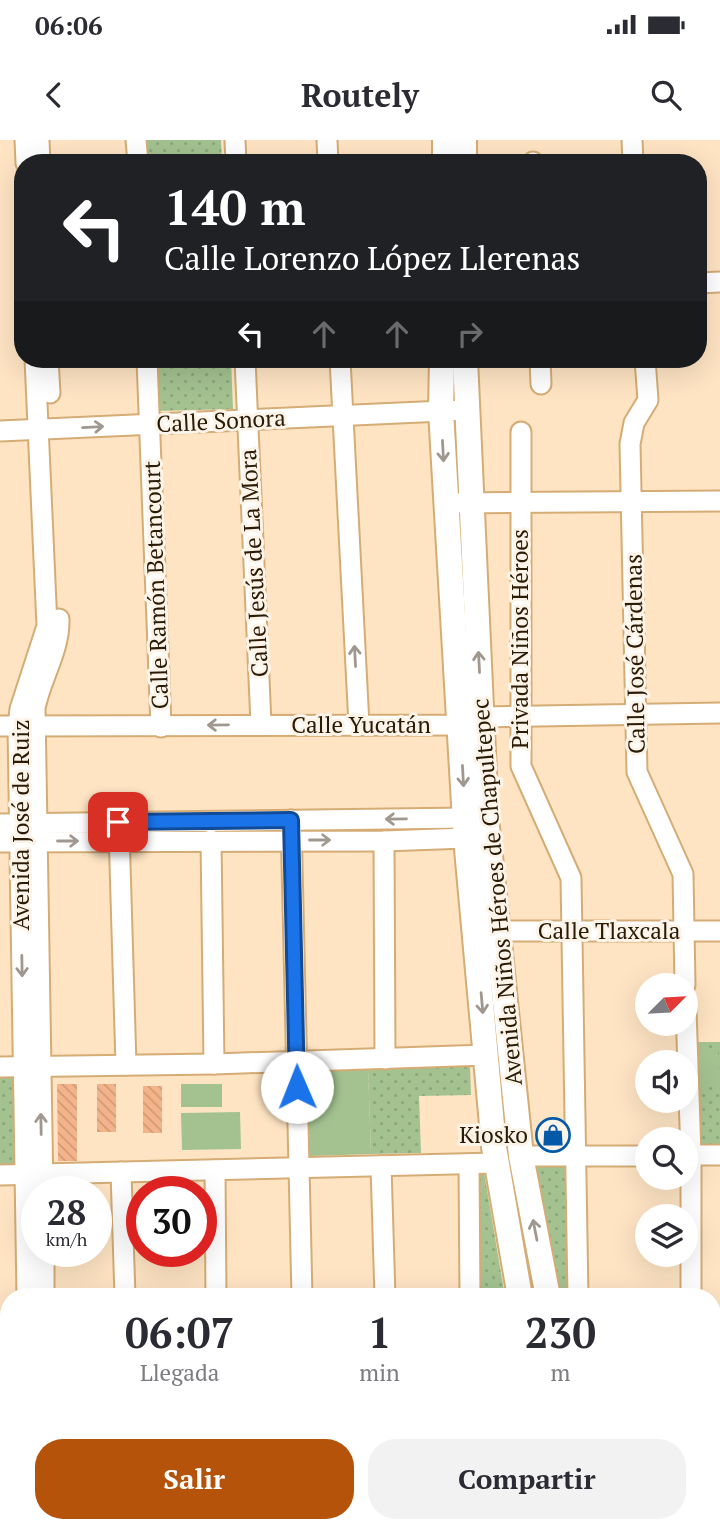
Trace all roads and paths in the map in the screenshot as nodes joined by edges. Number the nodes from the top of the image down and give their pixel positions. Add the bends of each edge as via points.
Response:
1 (36, 368) edge
2 (48, 368) edge
3 (147, 368) edge
4 (245, 368) edge
5 (340, 368) edge
6 (442, 368) edge
7 (465, 368) edge
8 (540, 368) edge
9 (646, 368) edge
10 (541, 384) dead end
11 (466, 410) junction
12 (441, 411) junction
13 (343, 415) junction
14 (247, 420) junction
15 (150, 424) junction
16 (45, 429) junction
17 (0, 431) edge
18 (521, 432) dead end
19 (632, 501) junction
20 (720, 501) edge
21 (520, 502) junction
22 (446, 503) junction
23 (471, 503) junction
24 (720, 713) edge
25 (636, 714) junction
26 (520, 716) junction
27 (471, 721) junction
28 (261, 724) junction
29 (359, 724) junction
30 (18, 727) edge
31 (162, 727) junction
32 (291, 820) junction
33 (465, 828) junction
34 (23, 831) edge
35 (119, 832) junction
36 (211, 840) junction
37 (291, 840) junction
38 (384, 841) junction
39 (0, 842) edge
40 (571, 930) junction
41 (498, 931) junction
42 (720, 931) edge
43 (683, 932) junction
44 (685, 973) edge
45 (687, 1036) edge
46 (487, 1055) junction
47 (385, 1059) junction
48 (296, 1060) junction
49 (214, 1064) junction
50 (126, 1065) junction
51 (0, 1067) edge
52 (32, 1067) junction
53 (688, 1127) edge
54 (698, 1155) edge
55 (720, 1155) edge
56 (521, 1156) junction
57 (574, 1156) junction
58 (635, 1156) edge
59 (496, 1163) junction
60 (469, 1164) junction
61 (381, 1166) junction
62 (299, 1168) junction
63 (215, 1170) junction
64 (121, 1172) junction
65 (0, 1175) edge
66 (37, 1176) edge
67 (79, 1176) edge
68 (21, 1178) edge
69 (689, 1190) edge
70 (30, 1267) edge
71 (44, 1267) edge
72 (28, 1288) edge
73 (44, 1288) edge
74 (125, 1288) edge
75 (216, 1288) edge
76 (302, 1288) edge
77 (385, 1288) edge
78 (470, 1288) edge
79 (518, 1288) edge
80 (546, 1288) edge
81 (578, 1288) edge
82 (691, 1288) edge

1 - 16 street, Avenida José de Ruiz
2 - 16 street, Avenida José de Ruiz
3 - 15 street, Calle Ramón Betancourt
4 - 14 street, Calle Jesús de La Mora
5 - 13 street
6 - 12 main road, Avenida Niños Héroes de Chapultepec
7 - 11 main road, Avenida Niños Héroes de Chapultepec
8 - 10 street
9 - 19 street, Calle José Cárdenas via 648,400 634,423 631,444
11 - 12 street, Calle Sonora
11 - 23 main road, Avenida Niños Héroes de Chapultepec
12 - 13 street, Calle Sonora
12 -> 22 main road, Avenida Niños Héroes de Chapultepec
13 - 14 street, Calle Sonora
29 -> 13 street
14 - 15 street, Calle Sonora
14 - 28 street, Calle Jesús de La Mora
16 -> 15 street, Calle Sonora
15 - 31 street, Calle Ramón Betancourt
16 - 17 street, Calle Sonora
16 - 30 street, Avenida José de Ruiz via 47,626
18 - 21 street, Privada Niños Héroes
19 - 20 street
19 - 21 street
19 - 25 street, Calle José Cárdenas
21 - 23 street
21 - 26 street, Privada Niños Héroes
22 - 23 street
22 - 27 main road, Avenida Niños Héroes de Chapultepec
27 -> 23 main road, Avenida Niños Héroes de Chapultepec
24 - 25 street, Calle Yucatán
25 - 26 street, Calle Yucatán
25 - 43 street, Calle José Cárdenas via 637,772 683,874
26 - 27 street, Calle Yucatán
26 - 40 street, Privada Niños Héroes via 521,766 571,878
27 - 29 street, Calle Yucatán
27 -> 33 main road, Avenida Niños Héroes de Chapultepec
27 - 41 main road, Avenida Niños Héroes de Chapultepec
28 - 29 street, Calle Yucatán
28 -> 31 street, Calle Yucatán
30 - 31 street, Calle Yucatán
30 - 34 street, Avenida José de Ruiz
33 -> 32 street
32 - 35 street
32 - 37 street
33 - 38 street
33 -> 46 main road, Avenida Niños Héroes de Chapultepec
34 - 35 street
34 - 39 street
34 - 52 street, Avenida José de Ruiz
35 - 36 street
35 - 50 street
36 - 37 street
36 - 49 street
37 -> 38 street
37 - 48 street
38 - 47 street
40 - 41 street, Calle Tlaxcala
40 - 43 street, Calle Tlaxcala
40 - 57 street, Privada Niños Héroes
41 - 56 main road, Avenida Niños Héroes de Chapultepec
42 - 43 street, Calle Tlaxcala
43 - 44 street, Calle José Cárdenas
45 - 53 street
46 - 47 street
46 - 59 main road, Avenida Niños Héroes de Chapultepec
47 - 48 street
48 - 49 street
48 - 62 street
49 - 50 street
50 - 52 street
51 - 52 street
52 - 66 street, Avenida José de Ruiz
54 - 55 street
56 - 57 street
80 -> 56 main road, Avenida Niños Héroes de Chapultepec
57 - 58 street
57 - 81 street, Privada Niños Héroes
59 - 60 street
59 - 79 main road, Avenida Niños Héroes de Chapultepec
60 - 61 street
60 - 78 street
61 - 62 street
61 - 77 street
62 - 63 street
62 - 76 street
63 - 64 street
63 - 75 street
64 - 67 street
64 - 74 street
65 - 68 street
69 - 82 street
70 - 72 street, Avenida José de Ruiz
71 - 73 street

